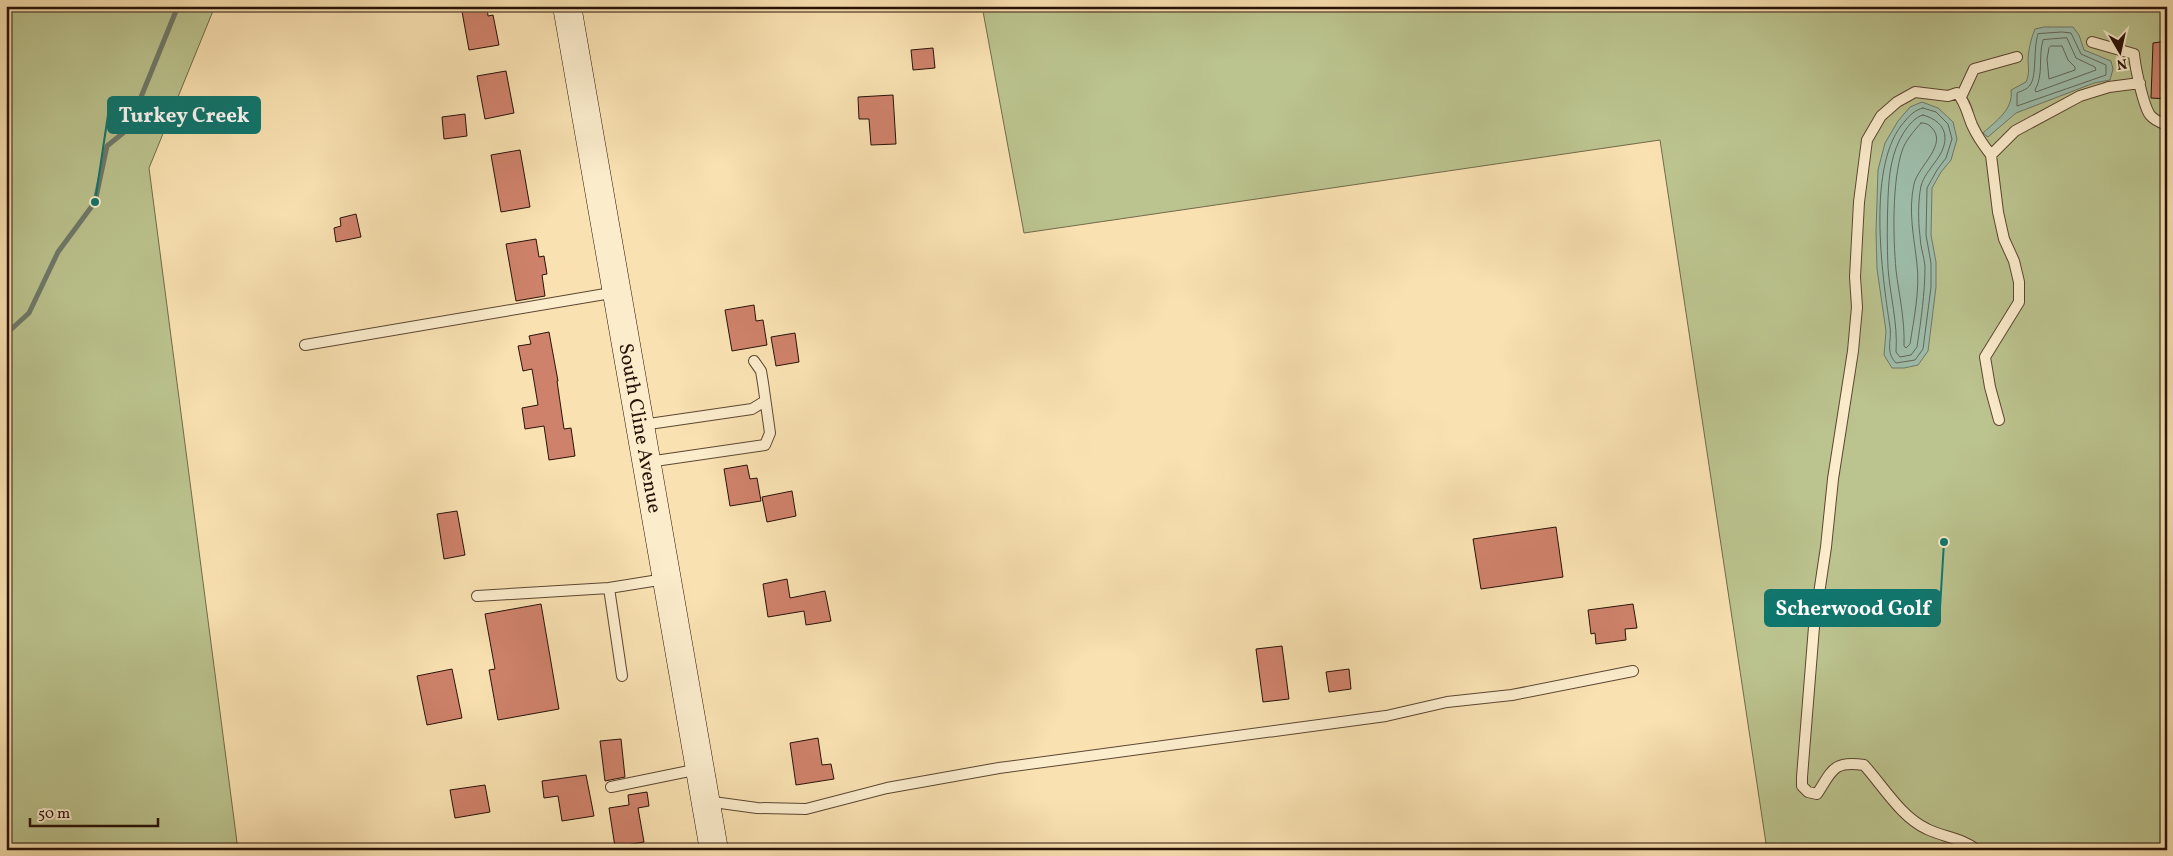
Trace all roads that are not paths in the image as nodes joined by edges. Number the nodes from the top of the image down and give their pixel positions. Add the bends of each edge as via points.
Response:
1 (567, 6) edge
2 (2092, 42) dead end
3 (2017, 57) dead end
4 (2140, 83) junction
5 (1961, 97) junction
6 (2167, 125) edge
7 (1991, 155) junction
8 (618, 292) junction
9 (305, 345) dead end
10 (754, 361) dead end
11 (764, 401) junction
12 (1999, 420) dead end
13 (641, 425) junction
14 (647, 462) junction
15 (666, 579) junction
16 (609, 588) junction
17 (477, 596) dead end
18 (1633, 671) dead end
19 (622, 676) dead end
20 (700, 769) junction
21 (611, 787) dead end
22 (705, 801) junction
23 (714, 850) edge
24 (1977, 850) edge

1 - 8 street, South Cline Avenue
2 - 4 lane via 2134,54
3 - 5 lane via 1974,69
4 - 6 lane via 2149,114
4 - 7 lane via 2109,87 2080,96 2015,131
5 - 7 lane via 1972,126
5 - 24 lane via 1957,93 1948,96 1916,92 1881,116 1867,140 1859,202 1854,351 1814,627 1802,786 1817,794 1827,775 1839,766 1848,763 1864,765 1907,815 1926,829 1969,843
7 - 12 lane via 1998,212 2019,282 2018,302 1985,356
8 - 9 lane
8 - 13 street, South Cline Avenue
10 - 11 lane via 761,371
11 - 13 lane via 752,409
11 - 14 lane via 770,433 765,445
13 - 14 street, South Cline Avenue
14 - 15 street, South Cline Avenue
15 - 16 lane
15 - 20 street, South Cline Avenue
16 - 17 lane
16 - 19 lane
18 - 22 lane via 1512,695 1447,702 1386,716 999,768 887,788 806,809 757,808
20 - 21 lane
20 - 22 street, South Cline Avenue
22 - 23 street, South Cline Avenue

